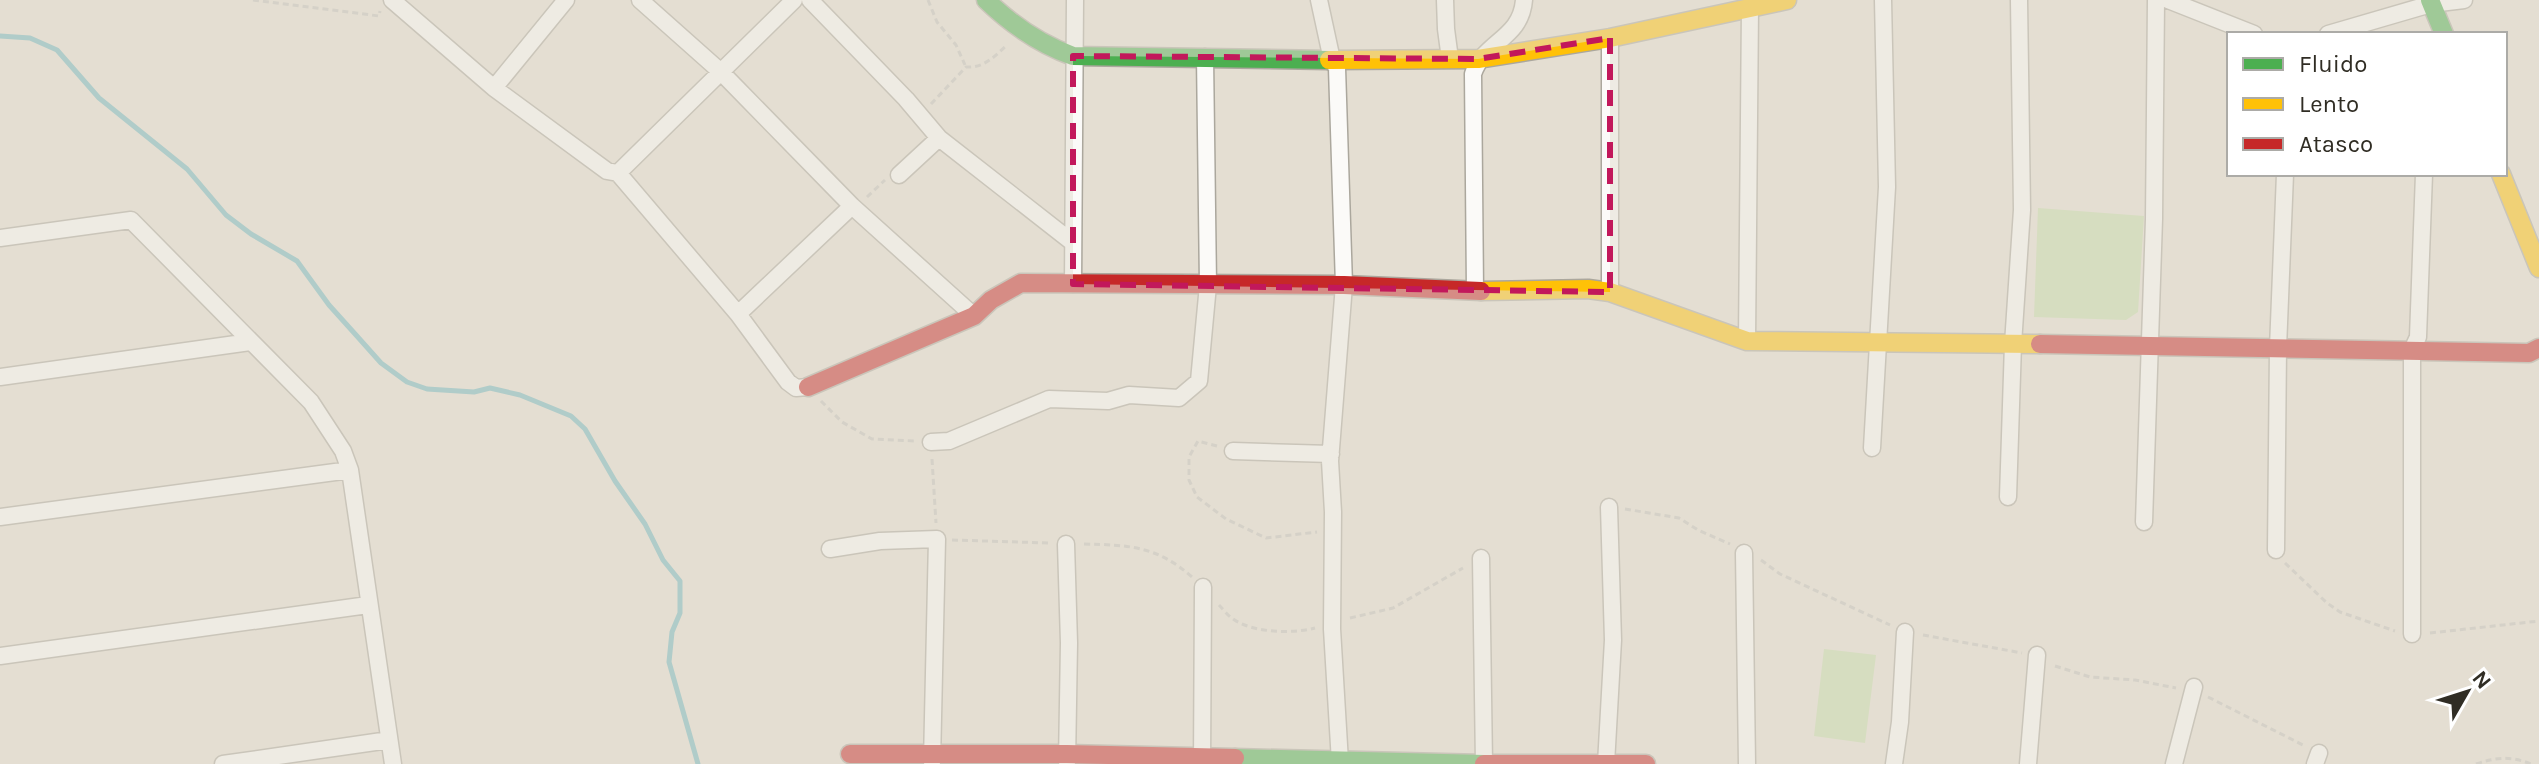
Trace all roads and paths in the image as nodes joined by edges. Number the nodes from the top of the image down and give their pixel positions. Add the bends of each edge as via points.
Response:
1 (253, 0) edge
2 (382, 0) edge
3 (392, 0) edge
4 (566, 0) edge
5 (640, 0) edge
6 (794, 0) edge
7 (810, 0) edge
8 (928, 0) edge
9 (986, 0) edge
10 (1075, 0) edge
11 (1319, 0) edge
12 (1445, 0) edge
13 (1524, 0) edge
14 (1787, 0) edge
15 (1883, 0) edge
16 (2019, 0) edge
17 (2156, 0) edge
18 (2168, 0) edge
19 (2464, 0) edge
20 (2431, 2) edge
21 (1750, 7) junction
22 (1022, 32) junction
23 (2249, 32) edge
24 (2334, 32) edge
25 (2430, 32) edge
26 (2443, 32) edge
27 (1610, 38) junction
28 (1073, 56) junction
29 (1205, 57) junction
30 (1450, 59) junction
31 (1478, 59) junction
32 (1332, 60) junction
33 (966, 67) junction
34 (721, 72) junction
35 (494, 88) junction
36 (920, 115) junction
37 (939, 138) junction
38 (618, 173) junction
39 (899, 175) joint
40 (2285, 176) edge
41 (2424, 176) edge
42 (2502, 176) edge
43 (852, 206) junction
44 (0, 238) edge
45 (1072, 242) junction
46 (2539, 268) edge
47 (1073, 284) junction
48 (1208, 285) junction
49 (1344, 285) junction
50 (1475, 291) junction
51 (1610, 292) junction
52 (738, 314) junction
53 (974, 316) junction
54 (1747, 341) junction
55 (1880, 341) junction
56 (250, 342) junction
57 (2013, 344) junction
58 (2149, 346) junction
59 (2278, 348) junction
60 (2539, 348) edge
61 (2412, 350) junction
62 (0, 377) edge
63 (808, 387) junction
64 (1198, 441) dead end
65 (931, 442) junction
66 (1872, 448) dead end
67 (1233, 451) dead end
68 (1331, 454) junction
69 (350, 470) junction
70 (2008, 497) dead end
71 (1609, 507) joint
72 (0, 517) edge
73 (2144, 522) dead end
74 (1333, 529) junction
75 (937, 539) junction
76 (1066, 544) dead end
77 (830, 549) dead end
78 (2276, 550) dead end
79 (1744, 553) junction
80 (1481, 558) dead end
81 (1203, 587) dead end
82 (368, 605) junction
83 (1905, 632) junction
84 (2412, 634) dead end
85 (2037, 655) junction
86 (0, 656) edge
87 (2194, 687) junction
88 (389, 740) junction
89 (850, 754) dead end
90 (932, 759) edge
91 (1067, 759) edge
92 (2317, 759) edge
93 (1202, 761) edge
94 (256, 762) edge
95 (1340, 763) edge
96 (1606, 763) edge
97 (223, 764) edge
98 (393, 764) edge
99 (1484, 764) edge
100 (1646, 764) edge
101 (1747, 764) edge
102 (1894, 764) edge
103 (2028, 764) edge
104 (2174, 764) edge
105 (2476, 764) edge
106 (2531, 764) edge

1 - 2 path via 379,16
3 - 35 street
4 - 35 street
5 - 34 street
6 - 34 street
7 - 36 street
8 - 33 path
9 - 22 street
10 - 28 street
11 - 32 street
12 - 30 street
13 - 31 street via 1514,30
14 - 21 street
15 - 55 street via 1887,187
16 - 57 street via 2022,210
17 - 58 street
18 - 23 street
19 - 20 street
20 - 24 street
20 - 25 street
20 - 26 street
21 - 27 street
21 - 54 street
22 - 28 street
22 - 33 path via 988,63
27 - 31 street
27 - 51 street
28 - 29 street
28 - 45 street
29 - 32 street
29 - 48 street
30 - 31 street
30 - 32 street
31 - 50 street via 1473,74
32 - 49 street via 1337,68
33 - 36 path
34 - 38 street
34 - 43 street
35 - 38 street via 607,171
36 - 37 street
37 - 39 street
37 - 45 street
38 - 52 street
39 - 43 path
40 - 59 street
41 - 61 street via 2418,337
42 - 46 street
43 - 52 street
43 - 53 street
44 - 56 street via 131,220
45 - 47 street
47 - 48 street
47 - 53 street via 1021,283
48 - 49 street
48 - 65 street via 1199,381 1179,398 1049,399 949,441
49 - 50 street
49 - 68 street
50 - 51 street
51 - 54 street
52 - 63 street via 788,382
53 - 63 street
54 - 55 street
55 - 57 street
55 - 66 street
56 - 62 street
56 - 69 street via 311,402
57 - 58 street
57 - 70 street
58 - 59 street
58 - 73 street
59 - 61 street
59 - 78 street
60 - 61 street via 2529,353
61 - 84 street
63 - 65 path via 842,422 872,439
64 - 74 path via 1189,457 1189,480 1197,497 1226,519 1266,538
65 - 75 path
67 - 68 street
68 - 74 street
69 - 72 street
69 - 82 street
71 - 79 path via 1679,518
71 - 96 street via 1613,640
74 - 95 street
75 - 77 street
75 - 90 street
76 - 91 street
79 - 83 path
79 - 101 street
80 - 99 street
81 - 93 street
82 - 86 street
82 - 88 street
83 - 85 path
83 - 102 street
85 - 87 path via 2060,669 2090,677
85 - 103 street
87 - 92 path
87 - 104 street
88 - 94 street
88 - 98 street
89 - 90 street
90 - 91 street
91 - 93 street
93 - 95 street
94 - 97 street
95 - 99 street
96 - 99 street
96 - 100 street
105 - 106 path via 2511,757

